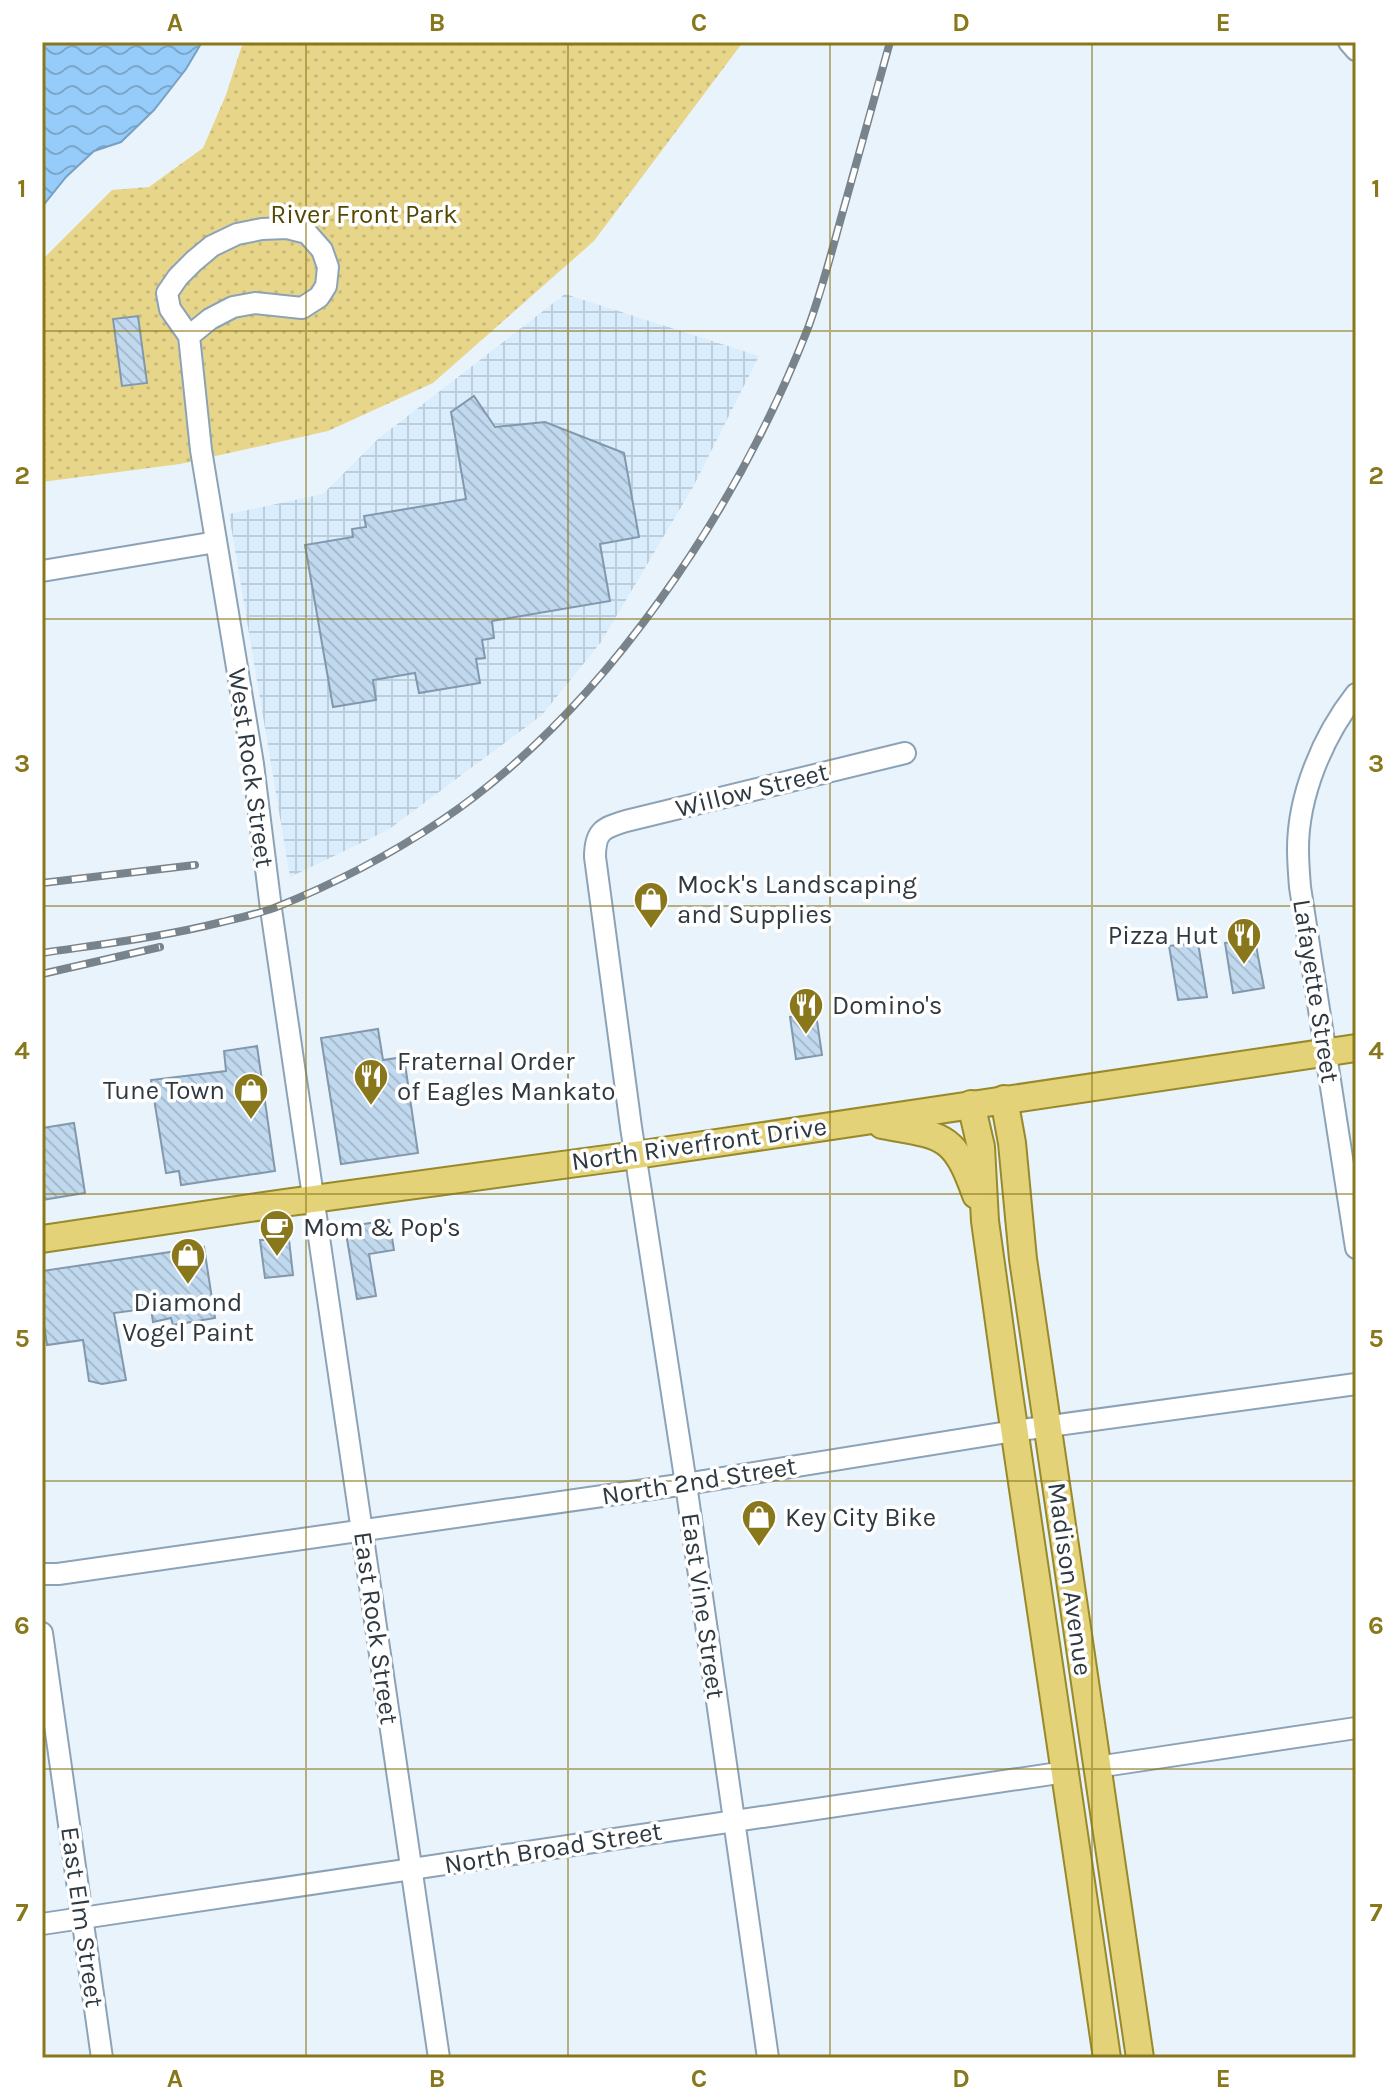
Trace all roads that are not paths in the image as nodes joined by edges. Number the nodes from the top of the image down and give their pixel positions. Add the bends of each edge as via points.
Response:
1 (1349, 42) edge
2 (1356, 50) edge
3 (189, 336) junction
4 (216, 542) junction
5 (42, 571) edge
6 (1356, 694) edge
7 (905, 753) dead end
8 (601, 832) joint
9 (1356, 1048) edge
10 (1325, 1051) junction
11 (1004, 1099) junction
12 (971, 1104) junction
13 (859, 1121) junction
14 (636, 1155) junction
15 (314, 1199) junction
16 (985, 1221) junction
17 (42, 1239) edge
18 (1356, 1248) edge
19 (1356, 1384) edge
20 (1048, 1427) junction
21 (1014, 1431) junction
22 (686, 1484) junction
23 (363, 1531) junction
24 (42, 1574) edge
25 (42, 1633) edge
26 (1356, 1728) edge
27 (1097, 1767) junction
28 (1065, 1772) junction
29 (733, 1821) junction
30 (411, 1870) junction
31 (81, 1918) junction
32 (42, 1924) edge
33 (102, 2058) edge
34 (439, 2058) edge
35 (768, 2058) edge
36 (1107, 2058) edge
37 (1140, 2058) edge

1 - 2 street
3 - 3 street, West Rock Street via 233,307 255,303 302,308 311,303 326,286 328,267 322,250 307,233 287,228 237,234 212,246 167,293 170,309
3 - 4 street, West Rock Street
4 - 5 street
4 - 15 street, West Rock Street
6 - 10 street, Lafayette Street via 1310,782 1298,847
7 - 8 street, Willow Street via 626,821
8 - 14 street, East Vine Street via 595,857
9 - 10 main road, North Riverfront Drive
10 - 11 main road, North Riverfront Drive
10 - 18 street, Lafayette Street
11 - 12 main road, North Riverfront Drive
11 - 20 main road, Madison Avenue
12 - 13 main road, North Riverfront Drive
12 - 16 main road, Madison Avenue via 981,1147
13 - 14 main road, North Riverfront Drive
13 - 16 main road via 946,1142 963,1160
14 - 15 main road, North Riverfront Drive
14 - 22 street, East Vine Street
15 - 17 main road, North Riverfront Drive
15 - 23 street, East Rock Street
16 - 21 main road, Madison Avenue
19 - 20 street, North 2nd Street
20 - 21 street, North 2nd Street
20 - 27 main road, Madison Avenue
21 - 22 street, North 2nd Street
21 - 28 main road, Madison Avenue
22 - 23 street, North 2nd Street
22 - 29 street, East Vine Street
23 - 24 street, North 2nd Street
23 - 30 street, East Rock Street
25 - 31 street, East Elm Street
26 - 27 street
27 - 37 main road, Madison Avenue
28 - 29 street, North Broad Street
28 - 36 main road, Madison Avenue
29 - 30 street, North Broad Street
29 - 35 street, East Vine Street
30 - 31 street, North Broad Street
30 - 34 street, East Rock Street
31 - 32 street, North Broad Street
31 - 33 street, East Elm Street

